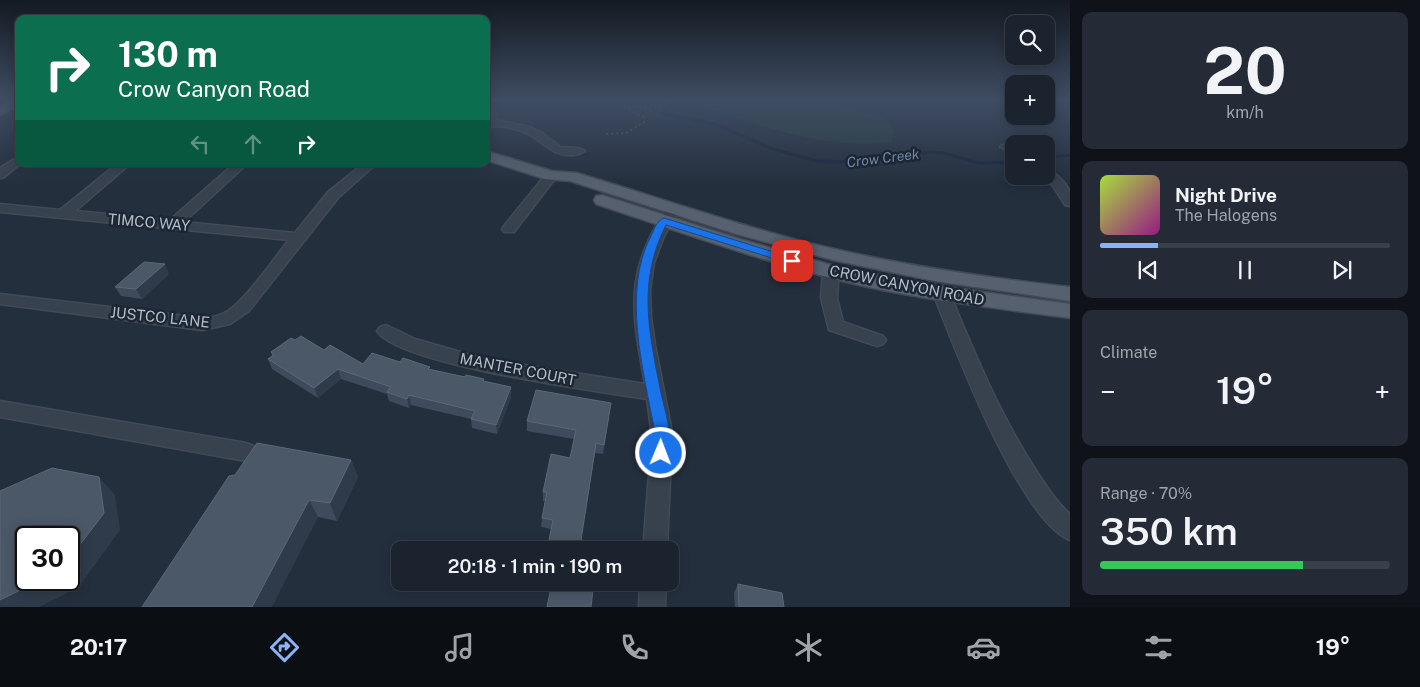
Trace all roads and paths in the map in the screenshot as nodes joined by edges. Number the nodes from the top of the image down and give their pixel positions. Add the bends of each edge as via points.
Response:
1 (523, 128) edge
2 (637, 128) edge
3 (606, 134) dead end
4 (579, 151) dead end
5 (490, 157) edge
6 (15, 162) edge
7 (120, 167) edge
8 (238, 167) edge
9 (366, 167) edge
10 (0, 174) edge
11 (551, 176) junction
12 (1055, 182) edge
13 (1070, 202) edge
14 (0, 208) edge
15 (62, 214) junction
16 (669, 214) junction
17 (174, 224) junction
18 (509, 229) dead end
19 (298, 238) junction
20 (831, 271) junction
21 (937, 284) junction
22 (1070, 294) edge
23 (0, 299) edge
24 (1070, 311) edge
25 (386, 330) dead end
26 (877, 340) dead end
27 (655, 393) junction
28 (0, 409) edge
29 (246, 452) dead end
30 (1070, 529) edge
31 (656, 541) edge
32 (653, 591) edge
33 (652, 607) edge

1 - 4 street via 529,129 553,149
2 - 3 path via 625,135
5 - 11 main road, CROW CANYON ROAD
6 - 10 street
7 - 15 street
8 - 17 street
9 - 19 street, JUSTCO LANE via 337,190
11 - 16 main road, CROW CANYON ROAD via 558,186
11 - 18 street
12 - 13 street
14 - 15 street, TIMCO WAY
15 - 17 street, TIMCO WAY
16 - 20 main road, CROW CANYON ROAD via 767,254
16 - 21 main road, CROW CANYON ROAD via 873,263
16 - 27 street via 651,244 641,291 645,345
17 - 19 street, TIMCO WAY
19 - 23 street, JUSTCO LANE via 243,307 216,323 202,324
20 - 21 main road, CROW CANYON ROAD
20 - 26 street via 829,298 835,326
21 - 22 main road, CROW CANYON ROAD
21 - 24 main road, CROW CANYON ROAD
21 - 30 street via 969,362 1013,453 1050,511
25 - 27 street, MANTER COURT via 409,344 485,366
27 - 31 street via 662,434
28 - 29 street
32 - 33 street

